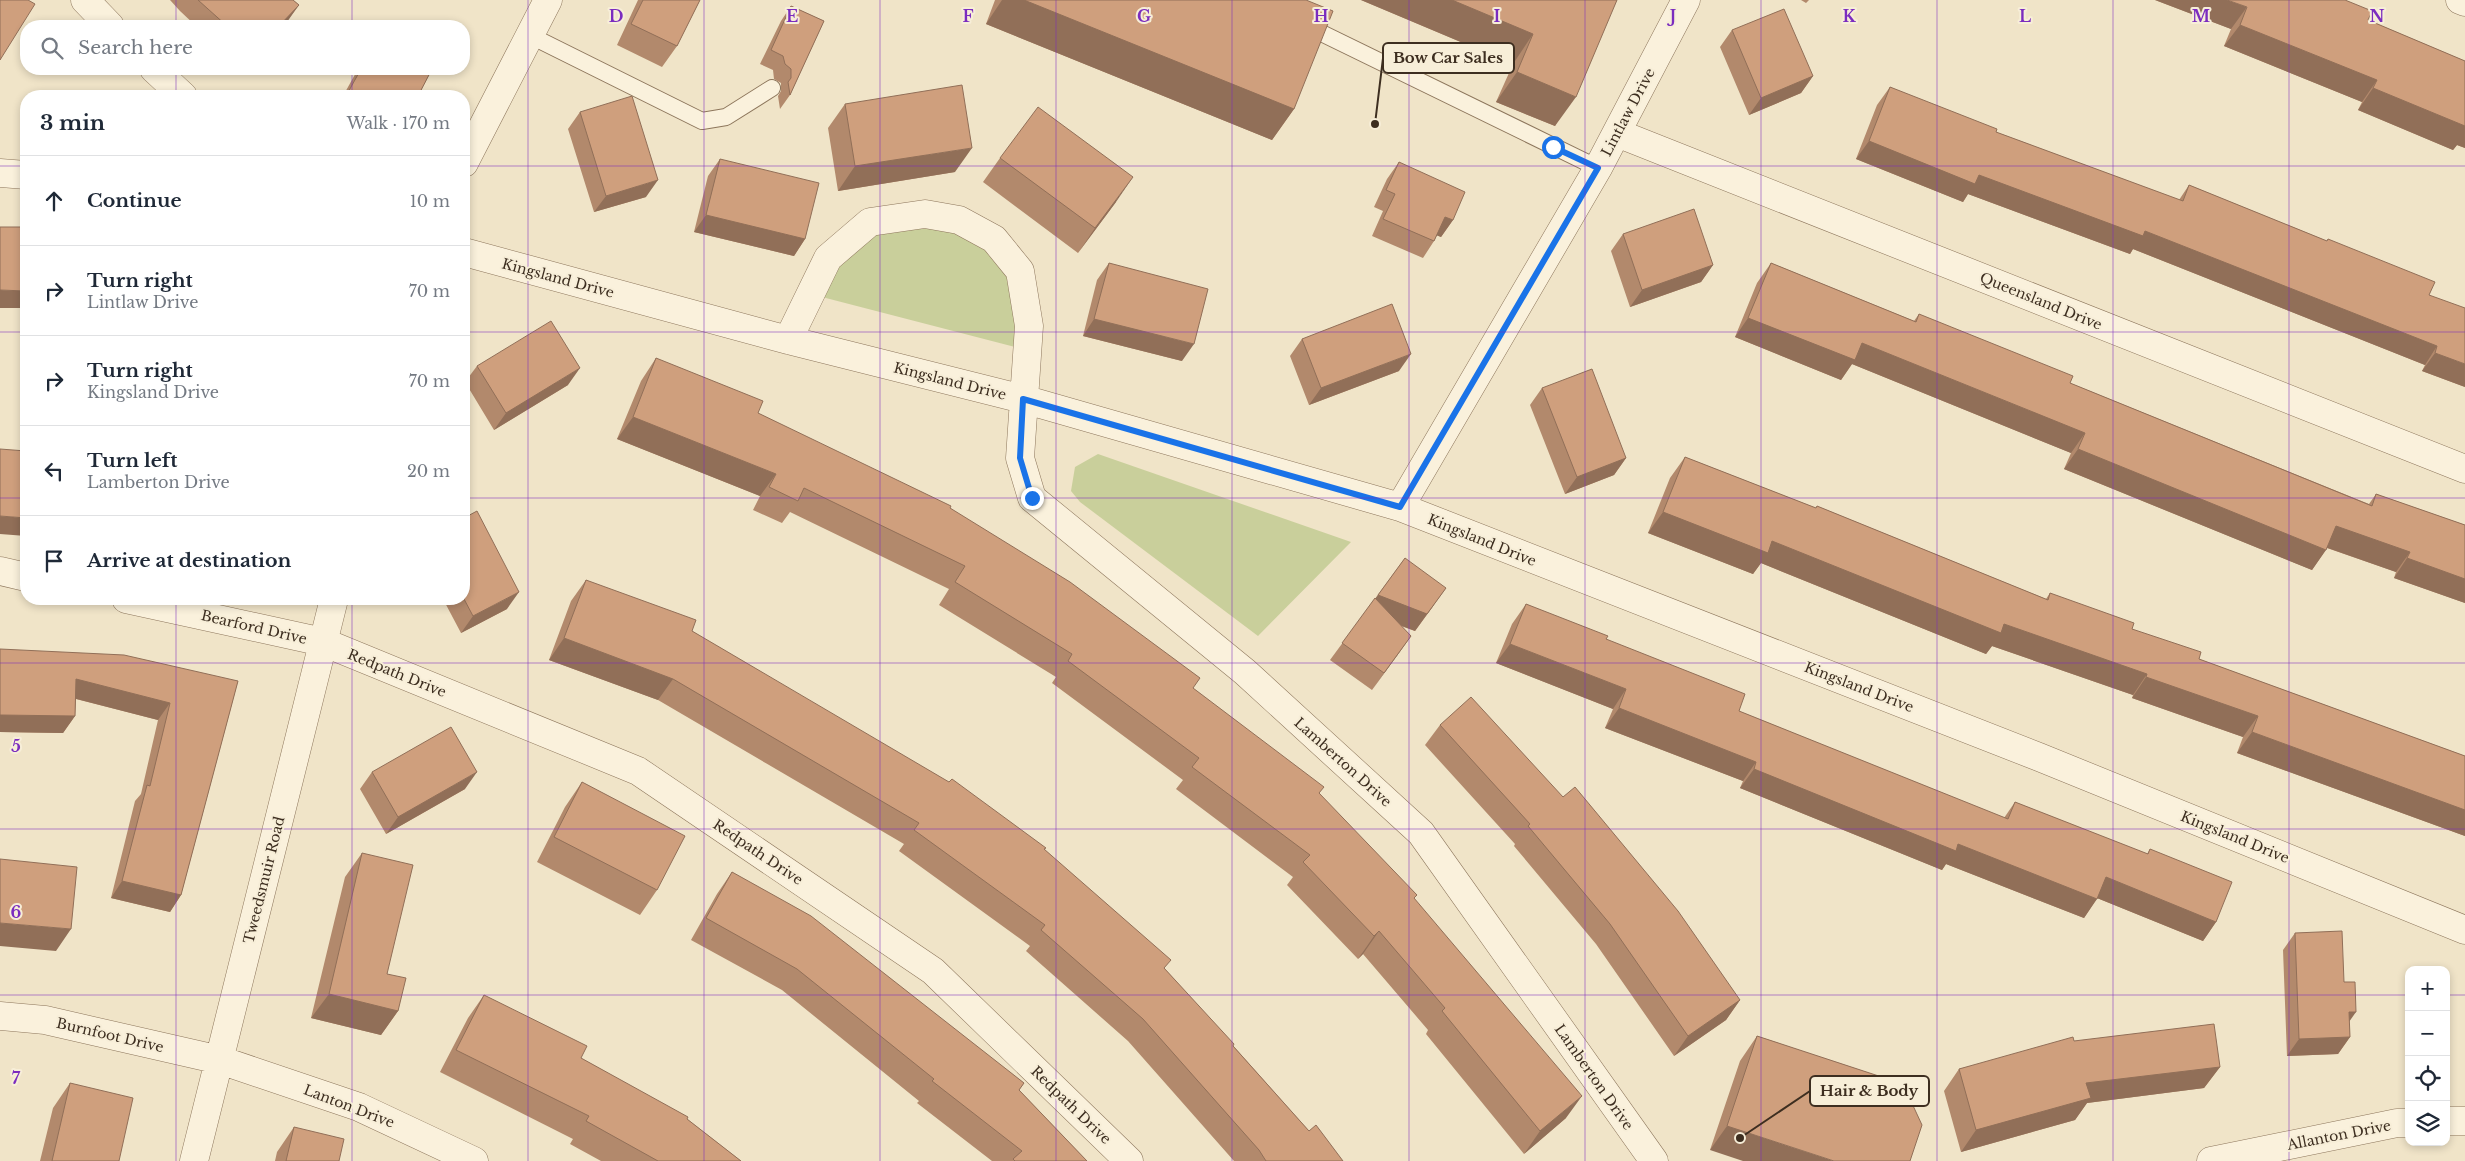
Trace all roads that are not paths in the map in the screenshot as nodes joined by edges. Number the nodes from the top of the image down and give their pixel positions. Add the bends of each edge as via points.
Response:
1 (85, 0) edge
2 (548, 0) edge
3 (1686, 0) edge
4 (2460, 0) edge
5 (2465, 2) edge
6 (1291, 18) edge
7 (104, 20) edge
8 (529, 35) junction
9 (160, 75) edge
10 (772, 88) dead end
11 (177, 90) edge
12 (1617, 133) junction
13 (470, 151) edge
14 (1598, 168) junction
15 (0, 174) edge
16 (20, 175) edge
17 (470, 254) edge
18 (788, 340) junction
19 (1023, 399) junction
20 (2465, 469) edge
21 (1400, 507) junction
22 (0, 571) edge
23 (20, 575) edge
24 (153, 605) edge
25 (332, 605) edge
26 (323, 642) junction
27 (2465, 930) edge
28 (0, 1016) edge
29 (220, 1060) junction
30 (2450, 1121) edge
31 (2465, 1121) edge
32 (2405, 1123) edge
33 (194, 1161) edge
34 (474, 1161) edge
35 (1129, 1161) edge
36 (1654, 1161) edge
37 (2211, 1161) edge

1 - 7 street
2 - 8 street
3 - 12 street, Lintlaw Drive
4 - 5 street
6 - 14 lane
8 - 10 lane via 702,121 726,117
8 - 13 street
9 - 11 street
12 - 14 street, Lintlaw Drive
12 - 20 street, Queensland Drive
14 - 21 street, Lintlaw Drive
15 - 16 street
17 - 18 street, Kingsland Drive
18 - 19 street, Kingsland Drive
18 - 19 street, Lamberton Drive via 828,258 870,222 925,214 959,220 994,239 1020,271 1029,326
19 - 21 street, Kingsland Drive
19 - 36 street, Lamberton Drive via 1020,458 1032,498 1245,672 1421,833
21 - 27 street, Kingsland Drive via 2040,757
22 - 23 street
24 - 26 street, Bearford Drive
25 - 26 street, Tweedsmuir Road
26 - 29 street, Tweedsmuir Road
26 - 35 street, Redpath Drive via 638,771 933,971
28 - 29 street, Burnfoot Drive via 45,1020
29 - 33 street, Tweedsmuir Road
29 - 34 street, Lanton Drive via 359,1107
30 - 31 street
32 - 37 street, Allanton Drive

